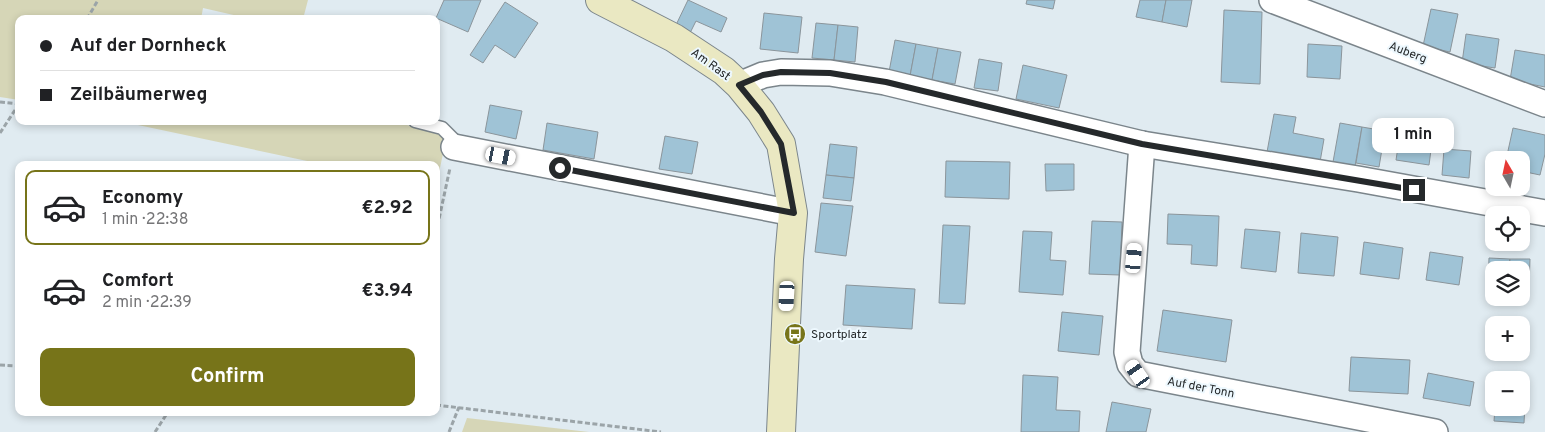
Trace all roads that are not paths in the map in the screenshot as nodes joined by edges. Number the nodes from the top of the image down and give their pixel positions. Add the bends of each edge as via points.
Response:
1 (600, 0) edge
2 (1272, 0) edge
3 (739, 85) junction
4 (1545, 104) edge
5 (430, 125) edge
6 (1142, 144) junction
7 (458, 148) joint
8 (794, 213) junction
9 (1545, 213) edge
10 (781, 432) edge
11 (1435, 432) edge

1 - 3 street, Am Rast via 674,38 724,71
2 - 4 street, Auberg
3 - 6 street via 781,72 830,73 886,82
3 - 8 street, Am Rast via 781,144
5 - 7 lane via 442,128
6 - 9 street
6 - 11 street, Auf der Tonn via 1127,352 1130,364 1138,374
7 - 8 street
8 - 10 street, Am Rast

